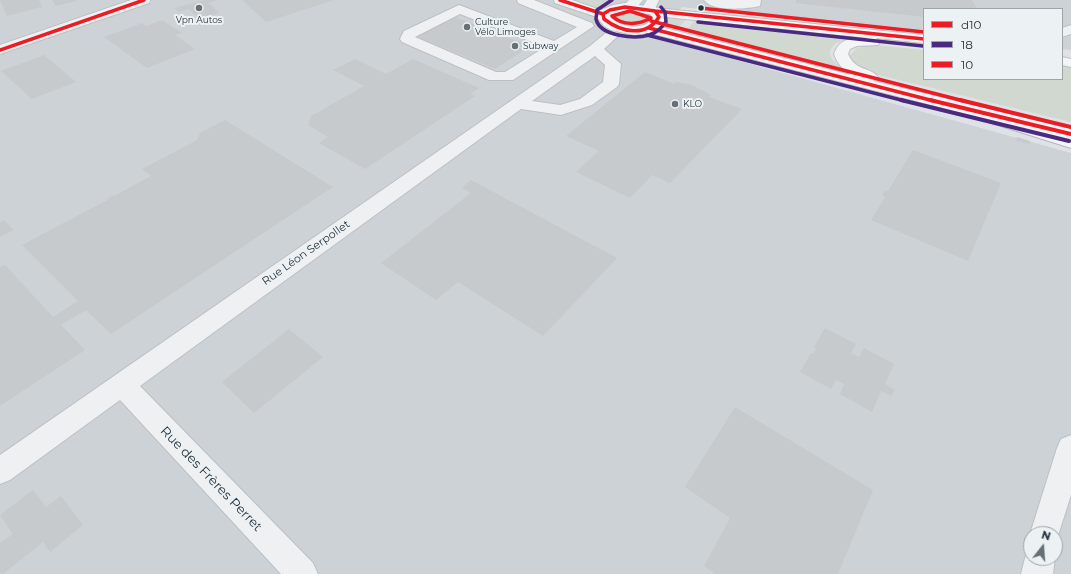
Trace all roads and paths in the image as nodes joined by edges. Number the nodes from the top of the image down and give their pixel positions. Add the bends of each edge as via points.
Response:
1 (144, 0) edge
2 (523, 0) edge
3 (560, 0) edge
4 (710, 0) edge
5 (755, 0) edge
6 (634, 2) edge
7 (731, 2) edge
8 (609, 3) edge
9 (652, 6) edge
10 (603, 14) junction
11 (809, 27) junction
12 (649, 28) junction
13 (617, 30) junction
14 (923, 39) edge
15 (923, 43) edge
16 (555, 46) junction
17 (923, 48) edge
18 (595, 49) junction
19 (0, 50) edge
20 (517, 104) junction
21 (953, 106) junction
22 (1071, 126) edge
23 (1071, 134) edge
24 (1071, 143) edge
25 (121, 384) junction
26 (1071, 448) edge
27 (0, 471) edge
28 (1047, 526) edge
29 (302, 574) edge

1 - 19 street
2 - 16 street via 588,26
3 - 10 main road
4 - 7 street
5 - 7 street via 755,3 745,6
6 - 8 main road
6 - 9 main road
8 - 10 main road
9 - 11 main road
9 - 12 main road via 659,17 659,22
10 - 13 main road via 606,22
11 - 14 main road
11 - 15 main road
12 - 13 main road
12 - 21 main road
13 - 18 street, Rue Léon Serpollet
16 - 16 street via 508,77 494,77 407,39 409,34 459,9
17 - 22 main road via 856,42 844,46 841,54 845,64 851,69 873,78
18 - 20 street, Rue Léon Serpollet
18 - 20 street via 613,64 611,84 586,102 561,110
20 - 25 street, Rue Léon Serpollet
21 - 23 main road
21 - 24 main road
25 - 27 street, Rue Léon Serpollet
25 - 29 street, Rue des Frères Perret
26 - 28 street

